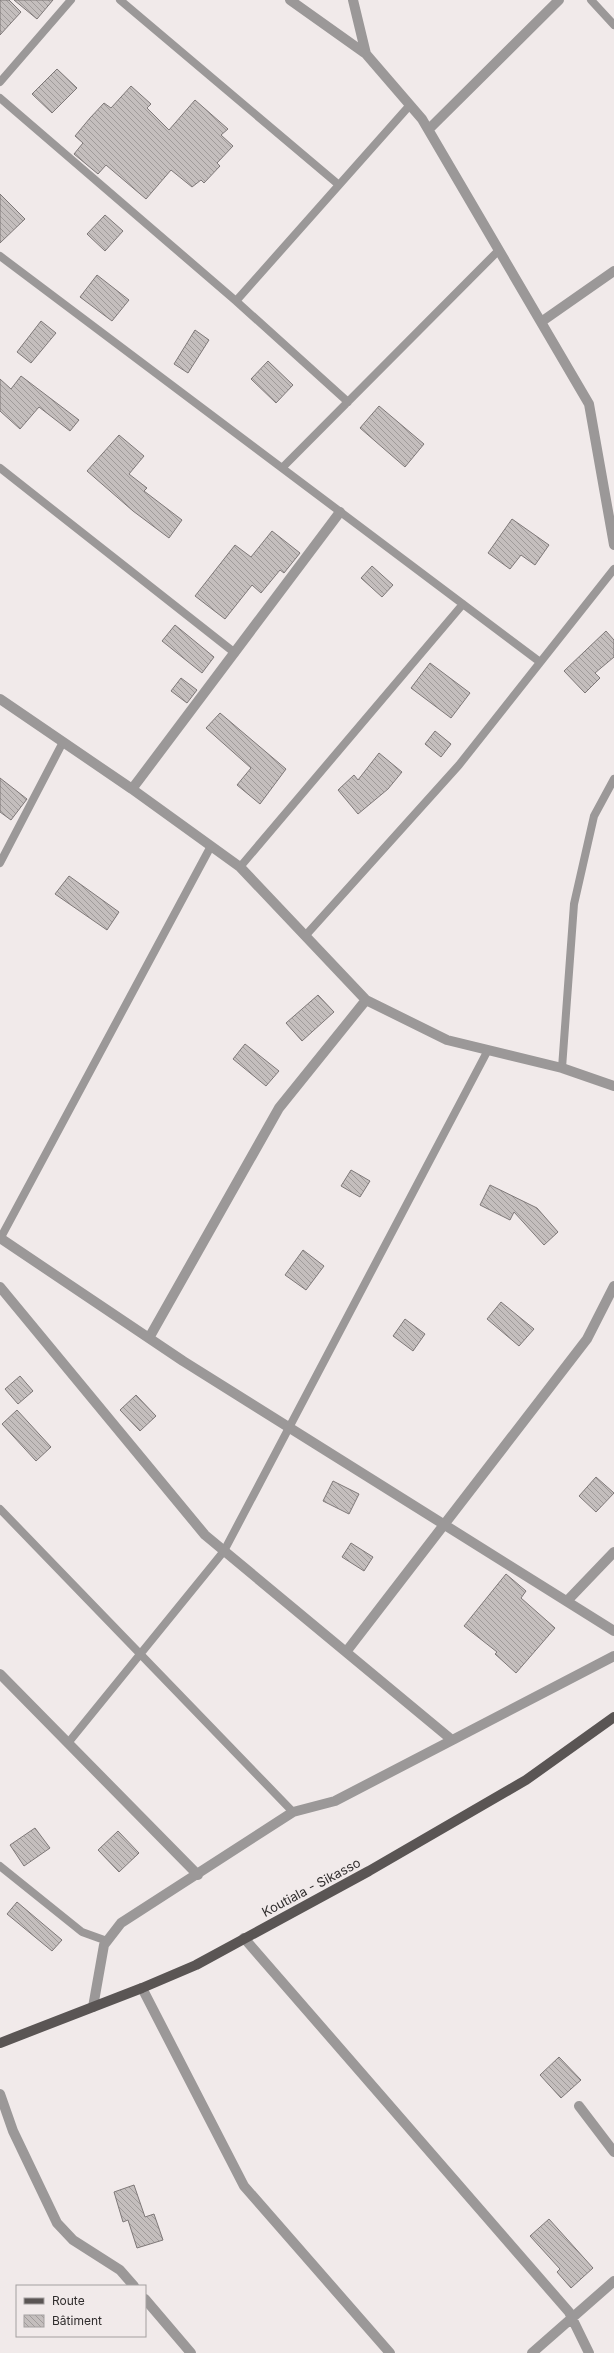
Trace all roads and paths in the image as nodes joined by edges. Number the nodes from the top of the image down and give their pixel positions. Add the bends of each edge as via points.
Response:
1 (71, 0) edge
2 (120, 0) edge
3 (290, 0) edge
4 (353, 0) edge
5 (559, 0) edge
6 (591, 0) edge
7 (614, 25) edge
8 (366, 54) junction
9 (0, 82) edge
10 (0, 98) edge
11 (410, 105) junction
12 (429, 129) junction
13 (339, 185) junction
14 (499, 250) junction
15 (0, 256) edge
16 (614, 271) edge
17 (236, 301) junction
18 (541, 322) junction
19 (348, 402) junction
20 (0, 468) edge
21 (282, 468) junction
22 (340, 512) junction
23 (614, 545) edge
24 (614, 569) edge
25 (463, 604) junction
26 (236, 653) junction
27 (540, 662) junction
28 (0, 699) edge
29 (63, 742) junction
30 (614, 779) edge
31 (132, 789) junction
32 (211, 846) junction
33 (0, 863) edge
34 (240, 867) junction
35 (306, 935) junction
36 (366, 1000) junction
37 (488, 1050) junction
38 (562, 1068) junction
39 (614, 1086) edge
40 (0, 1239) edge
41 (614, 1286) edge
42 (0, 1287) edge
43 (149, 1338) junction
44 (288, 1427) junction
45 (0, 1509) edge
46 (444, 1524) junction
47 (224, 1551) junction
48 (614, 1552) edge
49 (567, 1601) junction
50 (614, 1631) edge
51 (346, 1652) junction
52 (140, 1654) junction
53 (614, 1656) edge
54 (0, 1674) edge
55 (614, 1717) edge
56 (452, 1740) junction
57 (68, 1743) junction
58 (293, 1812) junction
59 (0, 1866) edge
60 (198, 1875) junction
61 (244, 1938) junction
62 (107, 1941) junction
63 (142, 1988) junction
64 (93, 2007) junction
65 (0, 2043) edge
66 (0, 2094) edge
67 (579, 2106) dead end
68 (614, 2152) edge
69 (614, 2281) edge
70 (133, 2285) edge
71 (146, 2300) edge
72 (572, 2318) junction
73 (191, 2353) edge
74 (390, 2353) edge
75 (532, 2353) edge
76 (589, 2353) edge

1 - 9 lane
2 - 13 lane
3 - 8 street
4 - 8 street
5 - 12 street
6 - 7 lane
8 - 11 street
10 - 17 lane
11 - 12 street
11 - 13 lane
12 - 14 street
13 - 17 lane
14 - 18 street
14 - 19 lane
15 - 21 lane
16 - 18 street
17 - 19 lane
18 - 23 street via 590,404
19 - 21 lane
20 - 26 lane
21 - 22 lane
22 - 25 lane
22 - 26 street
24 - 27 lane
25 - 27 lane
25 - 34 lane
26 - 31 street
27 - 35 lane via 459,765
28 - 29 street
29 - 31 street
29 - 33 lane
30 - 38 lane via 594,816 574,904
31 - 32 street
32 - 34 street
32 - 40 lane
34 - 35 street
35 - 36 street
36 - 37 street via 447,1040
36 - 43 street via 280,1108
37 - 38 street
37 - 44 lane
38 - 39 street
40 - 43 street
41 - 46 street via 587,1339
42 - 47 street via 205,1535
43 - 44 street
44 - 46 street
44 - 47 lane
45 - 52 lane
46 - 49 street
46 - 51 street
47 - 51 street
47 - 52 lane
48 - 49 street
49 - 50 street
51 - 56 street
52 - 57 lane
52 - 58 lane
53 - 56 street
54 - 57 street
55 - 61 main road, Koutiala - Sikasso via 526,1780 368,1871
56 - 58 street via 335,1801
57 - 60 street
58 - 60 street
59 - 62 lane via 82,1932
60 - 62 street via 121,1923
61 - 63 main road, Koutiala - Sikasso via 196,1965
61 - 72 street
62 - 64 street via 104,1945
63 - 64 main road, Koutiala - Sikasso
63 - 74 street via 244,2186
64 - 65 main road, Koutiala - Sikasso
66 - 70 street via 13,2131 57,2223 73,2240 120,2270
67 - 68 street
69 - 72 street
71 - 73 street
72 - 75 street
72 - 76 street

